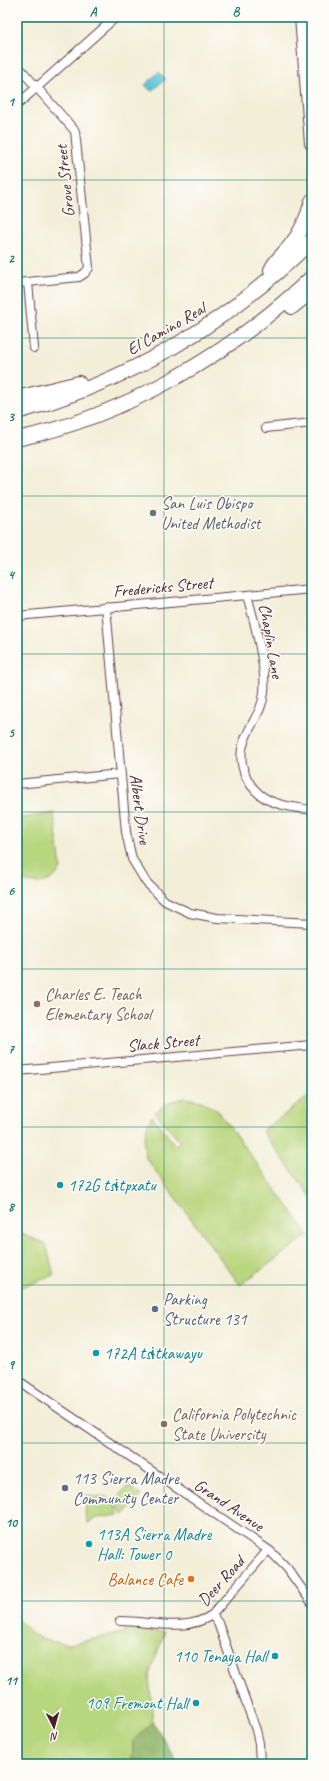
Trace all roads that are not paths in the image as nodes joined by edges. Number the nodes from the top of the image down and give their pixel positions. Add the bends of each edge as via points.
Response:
1 (116, 17) edge
2 (304, 20) edge
3 (312, 44) edge
4 (17, 65) edge
5 (37, 87) junction
6 (311, 99) edge
7 (17, 105) edge
8 (312, 123) edge
9 (312, 143) edge
10 (312, 201) edge
11 (312, 240) edge
12 (312, 277) edge
13 (28, 282) junction
14 (17, 283) edge
15 (264, 285) junction
16 (312, 291) edge
17 (273, 312) junction
18 (34, 348) dead end
19 (126, 372) junction
20 (17, 398) edge
21 (17, 412) edge
22 (312, 423) edge
23 (266, 428) dead end
24 (20, 441) edge
25 (312, 589) edge
26 (247, 595) junction
27 (106, 607) junction
28 (17, 616) edge
29 (120, 774) junction
30 (17, 784) edge
31 (312, 810) edge
32 (312, 923) edge
33 (312, 1045) edge
34 (17, 1071) edge
35 (17, 1380) edge
36 (268, 1550) junction
37 (312, 1603) edge
38 (212, 1615) junction
39 (120, 1621) dead end
40 (260, 1764) edge

1 - 5 street
2 - 3 highway
2 - 6 highway
4 - 5 street, Grove Street
5 - 7 street
5 - 13 street, Grove Street via 75,130 89,268 79,277
6 - 8 highway
8 - 9 highway
10 - 15 highway via 305,224 273,265
11 - 15 highway, El Camino Real
12 - 17 highway
13 - 14 street
13 - 18 street
15 - 19 highway, El Camino Real via 203,330
16 - 17 highway via 289,310
17 - 24 highway via 242,336 159,386 108,409
19 - 20 highway via 99,375 60,389
19 - 21 highway, El Camino Real via 71,396
22 - 23 street
25 - 26 street, Fredericks Street
26 - 27 street, Fredericks Street
26 - 31 street, Chaplin Lane via 265,680 262,705 244,741 242,768 251,787 267,800
27 - 28 street, Fredericks Street
27 - 29 street, Albert Drive
29 - 30 street
29 - 32 street, Albert Drive via 126,832 132,859 146,882 165,901 190,913 217,918
33 - 34 street, Slack Street
35 - 36 street, Grand Avenue
36 - 37 street, Grand Avenue via 287,1568
36 - 38 street, Deer Road
38 - 39 street, Deer Road via 195,1624 184,1625
38 - 40 street via 218,1623 256,1730

